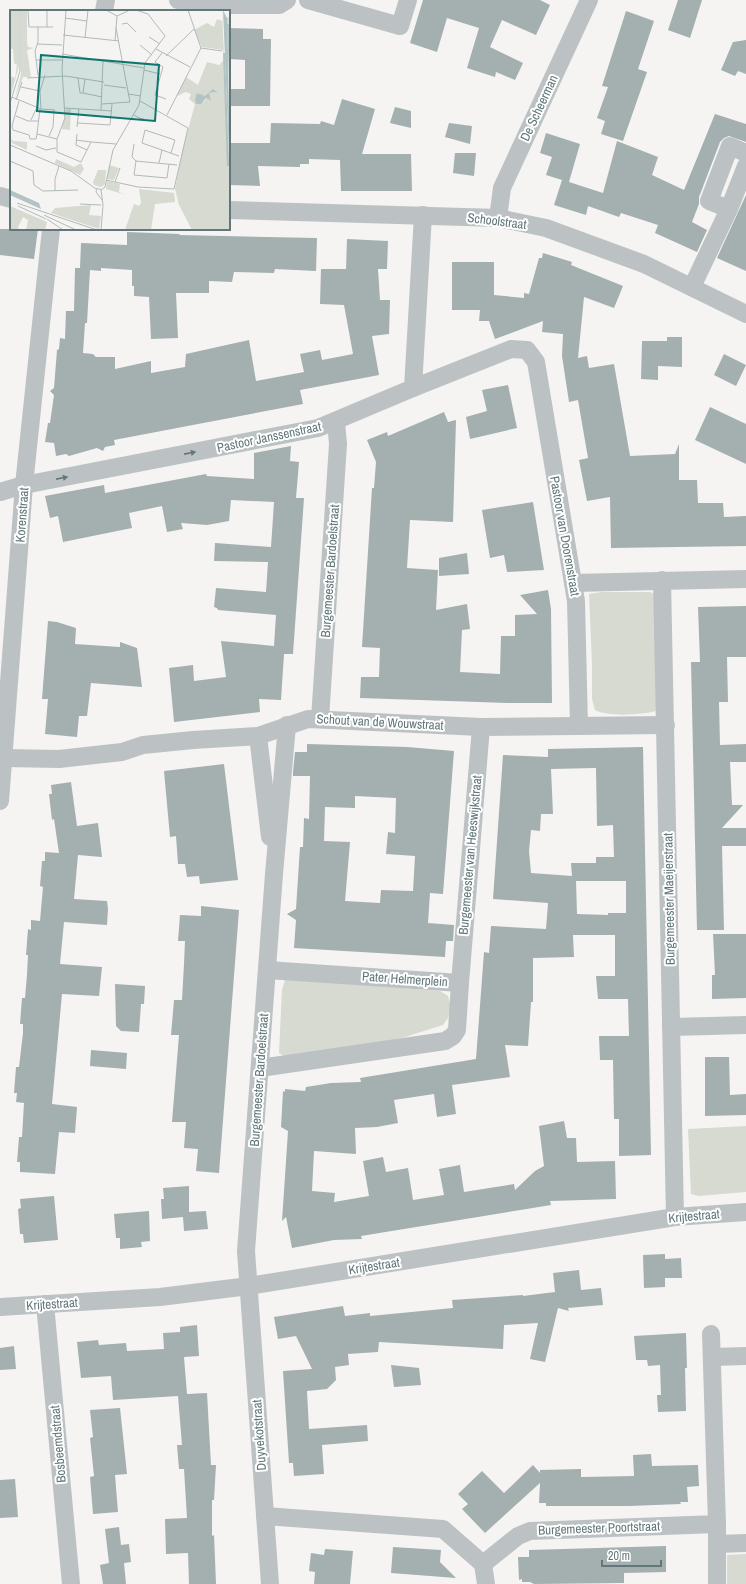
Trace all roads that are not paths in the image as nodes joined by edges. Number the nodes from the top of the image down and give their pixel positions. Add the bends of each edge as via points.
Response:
1 (106, 0) edge
2 (178, 0) edge
3 (286, 0) edge
4 (308, 0) edge
5 (408, 0) edge
6 (590, 0) edge
7 (104, 10) edge
8 (746, 153) edge
9 (746, 166) edge
10 (0, 196) edge
11 (10, 199) edge
12 (729, 209) junction
13 (230, 210) edge
14 (423, 215) junction
15 (498, 218) junction
16 (51, 230) edge
17 (692, 287) junction
18 (746, 314) edge
19 (527, 350) joint
20 (413, 388) junction
21 (336, 422) junction
22 (24, 485) junction
23 (0, 492) edge
24 (746, 579) edge
25 (662, 580) junction
26 (573, 583) junction
27 (320, 719) junction
28 (287, 725) junction
29 (666, 725) junction
30 (579, 726) junction
31 (481, 727) junction
32 (258, 736) junction
33 (3, 758) junction
34 (0, 802) edge
35 (274, 874) junction
36 (267, 970) junction
37 (460, 982) junction
38 (746, 1026) edge
39 (671, 1027) junction
40 (260, 1068) junction
41 (746, 1212) edge
42 (675, 1217) junction
43 (249, 1286) junction
44 (45, 1304) junction
45 (0, 1307) edge
46 (711, 1334) dead end
47 (746, 1356) edge
48 (712, 1357) junction
49 (265, 1516) junction
50 (717, 1524) junction
51 (746, 1543) edge
52 (717, 1544) junction
53 (483, 1564) junction
54 (71, 1584) edge
55 (270, 1584) edge
56 (486, 1584) edge
57 (718, 1584) edge

1 - 7 street
2 - 3 street via 204,5 279,5
4 - 5 street via 400,26
6 - 15 street, De Scheerman via 502,188
8 - 12 street via 730,146 709,201
9 - 12 street
10 - 11 street
12 - 17 street
13 - 14 street, Schoolstraat
14 - 15 street, Schoolstraat
14 - 20 street
15 - 17 street, Schoolstraat via 546,228 588,242 644,264
16 - 22 street, Korenstraat
17 - 18 street, Schoolstraat
19 - 20 street, Pastoor Janssenstraat via 511,349
19 - 26 street, Pastoor van Doorenstraat via 536,362
20 - 21 street, Pastoor Janssenstraat
22 -> 21 street, Pastoor Janssenstraat via 318,428
21 - 27 street, Burgemeester Bardoelstraat via 338,444
22 - 23 street, Pastoor Janssenstraat
22 - 33 street, Korenstraat
24 - 25 street
25 - 26 street
25 - 29 street, Burgemeester Maeijerstraat
26 - 30 street, Pastoor van Doorenstraat via 576,601
27 - 28 street, Schout van de Wouwstraat via 308,719
27 - 31 street, Schout van de Wouwstraat
28 - 32 street, Schout van de Wouwstraat
28 - 35 street, Burgemeester Bardoelstraat
29 - 30 street, Schout van de Wouwstraat
29 - 39 street, Burgemeester Maeijerstraat
30 - 31 street, Schout van de Wouwstraat
31 - 37 street, Burgemeester van Heeswijkstraat
32 - 33 street, Schout van de Wouwstraat via 143,745 122,752 59,759
32 - 35 street, Burgemeester Bardoelstraat
33 - 34 street, Korenstraat
35 - 36 street, Burgemeester Bardoelstraat
36 - 37 street, Pater Helmerplein
36 - 40 street, Burgemeester Bardoelstraat
37 - 40 street, Pater Helmerplein via 457,1030 453,1036 445,1040
38 - 39 street
39 - 42 street, Burgemeester Maeijerstraat
40 - 43 street, Burgemeester Bardoelstraat via 246,1251
41 - 42 street, Krijtestraat
42 - 43 street, Krijtestraat
43 - 44 street, Krijtestraat via 160,1297
43 - 49 street, Duyvekotstraat
44 - 45 street, Krijtestraat
44 - 54 street, Bosbeemdstraat
46 - 48 street
47 - 48 street
48 - 50 street
49 - 53 street via 443,1529
49 - 55 street, Duyvekotstraat
50 - 52 street
50 - 53 street, Burgemeester Poortstraat via 530,1531 518,1536
51 - 52 street
52 - 57 street
53 - 56 street

